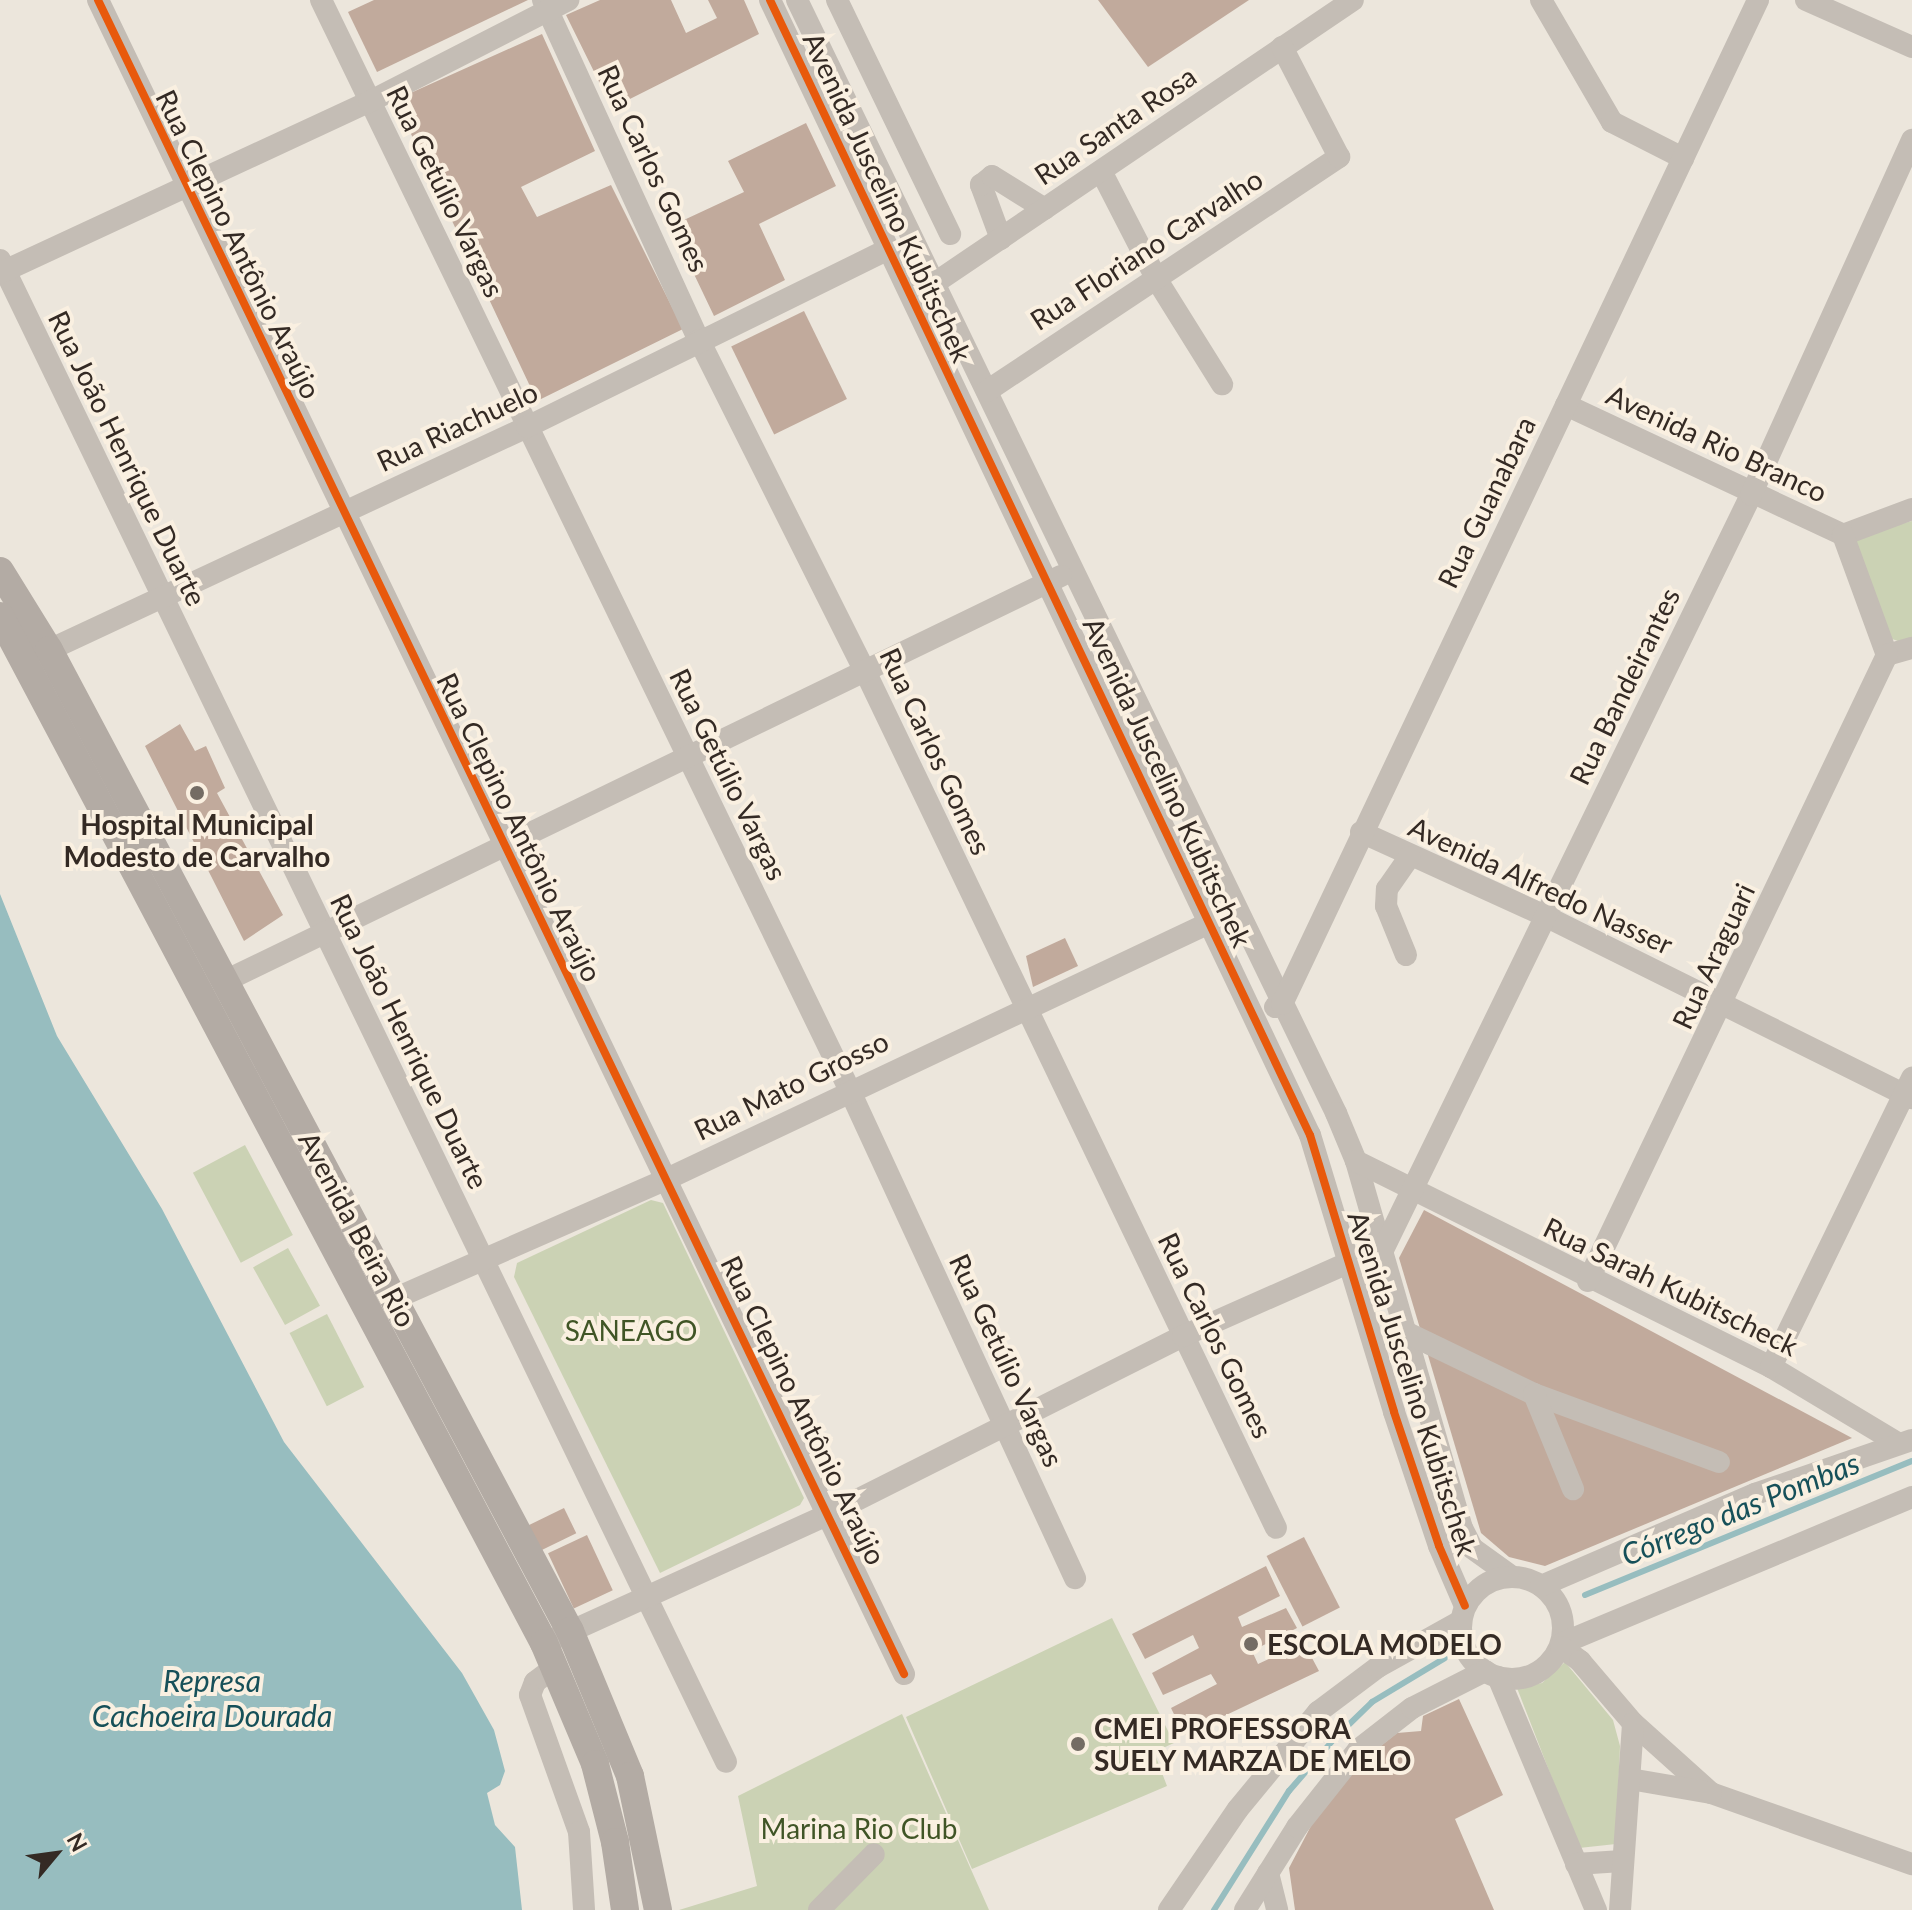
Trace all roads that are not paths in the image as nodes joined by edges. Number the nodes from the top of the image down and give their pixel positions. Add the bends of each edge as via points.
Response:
1 (98, 0) edge
2 (321, 0) edge
3 (770, 0) edge
4 (797, 0) edge
5 (837, 0) edge
6 (1353, 0) edge
7 (1541, 0) edge
8 (1758, 0) edge
9 (1806, 0) edge
10 (553, 3) edge
11 (1282, 47) junction
12 (1912, 47) edge
13 (369, 102) junction
14 (1912, 140) edge
15 (1683, 158) junction
16 (1101, 171) junction
17 (185, 187) junction
18 (1045, 209) junction
19 (950, 234) dead end
20 (1001, 239) junction
21 (887, 250) junction
22 (2, 268) edge
23 (1157, 280) junction
24 (935, 283) junction
25 (912, 299) junction
26 (699, 340) junction
27 (1222, 384) dead end
28 (991, 399) junction
29 (1566, 405) junction
30 (970, 420) junction
31 (527, 427) junction
32 (1751, 495) junction
33 (1912, 509) edge
34 (344, 512) junction
35 (1843, 535) junction
36 (1073, 570) junction
37 (0, 571) edge
38 (1049, 582) junction
39 (163, 599) junction
40 (0, 616) edge
41 (1912, 648) edge
42 (49, 650) junction
43 (1887, 655) junction
44 (866, 673) junction
45 (688, 760) junction
46 (1196, 826) junction
47 (1361, 832) junction
48 (1171, 838) junction
49 (503, 846) junction
50 (1409, 857) junction
51 (1545, 916) junction
52 (1211, 922) junction
53 (322, 932) junction
54 (1406, 955) dead end
55 (225, 981) junction
56 (1282, 1004) junction
57 (1723, 1005) junction
58 (1024, 1008) junction
59 (1256, 1016) junction
60 (849, 1089) junction
61 (1910, 1090) edge
62 (1356, 1161) junction
63 (669, 1178) junction
64 (1416, 1190) junction
65 (1381, 1254) junction
66 (486, 1260) junction
67 (1350, 1262) junction
68 (1588, 1281) junction
69 (396, 1298) junction
70 (1403, 1331) junction
71 (1183, 1336) junction
72 (1771, 1367) junction
73 (1534, 1394) junction
74 (1004, 1423) junction
75 (1904, 1441) edge
76 (1719, 1462) dead end
77 (1573, 1489) dead end
78 (1912, 1497) edge
79 (829, 1514) junction
80 (1276, 1528) dead end
81 (1511, 1576) junction
82 (1075, 1578) dead end
83 (1541, 1586) junction
84 (647, 1598) junction
85 (1463, 1614) junction
86 (570, 1631) junction
87 (1562, 1645) junction
88 (549, 1655) junction
89 (904, 1674) dead end
90 (1492, 1674) junction
91 (1633, 1723) junction
92 (726, 1762) dead end
93 (1630, 1779) junction
94 (1711, 1793) junction
95 (874, 1854) dead end
96 (1622, 1861) junction
97 (1576, 1864) junction
98 (1912, 1864) edge
99 (1268, 1873) junction
100 (584, 1910) edge
101 (625, 1910) edge
102 (658, 1910) edge
103 (819, 1910) edge
104 (1169, 1910) edge
105 (1245, 1910) edge
106 (1277, 1910) edge
107 (1596, 1910) edge
108 (1620, 1910) edge

1 - 17 street, Rua Clepino Antônio Araújo
2 - 13 street, Rua Getúlio Vargas
3 - 21 street, Avenida Juscelino Kubitschek
4 - 24 street, Avenida Juscelino Kubitschek
5 - 19 street
6 - 11 street, Rua Santa Rosa
7 - 15 street via 1612,122
8 - 15 street, Rua Guanabara
9 - 12 street
10 - 13 street
10 - 26 street, Rua Carlos Gomes
11 - 16 street, Rua Santa Rosa
11 - 23 street, Rua Floriano Carvalho via 1339,157
13 - 17 street
13 - 31 street, Rua Getúlio Vargas
14 - 32 street, Rua Bandeirantes
15 - 29 street, Rua Guanabara
16 - 18 street, Rua Santa Rosa
16 - 23 street
17 - 22 street
17 - 34 street, Rua Clepino Antônio Araújo
18 - 20 street, Rua Santa Rosa
18 - 20 street via 992,176 981,185
20 - 24 street, Rua Santa Rosa
21 - 25 street, Avenida Juscelino Kubitschek
21 - 26 street, Rua Riachuelo
22 - 39 street, Rua João Henrique Duarte
23 - 27 street
23 - 28 street, Rua Floriano Carvalho
24 - 25 street, Rua Santa Rosa
24 - 28 street, Avenida Juscelino Kubitschek
25 - 30 street, Avenida Juscelino Kubitschek
26 - 31 street, Rua Riachuelo
26 - 44 street, Rua Carlos Gomes
28 - 30 street, Rua Floriano Carvalho
28 - 36 street, Avenida Juscelino Kubitschek
29 - 32 street, Avenida Rio Branco
29 - 47 street, Rua Guanabara
30 - 38 street, Avenida Juscelino Kubitschek
31 - 34 street, Rua Riachuelo
31 - 45 street, Rua Getúlio Vargas
32 - 35 street, Avenida Rio Branco
32 - 51 street, Rua Bandeirantes
33 - 35 street
34 - 39 street, Rua Riachuelo
34 - 49 street, Rua Clepino Antônio Araújo
35 - 43 street
36 - 38 street
36 - 46 street, Avenida Juscelino Kubitschek
37 - 42 main road, Avenida Beira Rio
38 - 44 street
38 - 48 street, Avenida Juscelino Kubitschek
39 - 42 street, Rua Riachuelo
39 - 53 street, Rua João Henrique Duarte
40 - 88 main road, Avenida Beira Rio
41 - 43 street
42 - 55 main road, Avenida Beira Rio
43 - 57 street, Rua Araguari
44 - 45 street
44 - 58 street, Rua Carlos Gomes
45 - 49 street
45 - 60 street, Rua Getúlio Vargas
46 - 48 street
46 - 56 street, Avenida Juscelino Kubitschek
47 - 50 street, Avenida Alfredo Nasser
47 - 56 street, Rua Guanabara
48 - 52 street, Avenida Juscelino Kubitschek
49 - 53 street
49 - 63 street, Rua Clepino Antônio Araújo
50 - 51 street, Avenida Alfredo Nasser
50 - 54 street via 1387,889 1386,906
51 - 57 street, Avenida Alfredo Nasser
51 - 64 street, Rua Bandeirantes
52 - 58 street, Rua Mato Grosso
52 - 59 street, Avenida Juscelino Kubitschek
53 - 55 street
53 - 66 street, Rua João Henrique Duarte
55 - 69 main road, Avenida Beira Rio
56 - 59 street
56 - 62 street, Avenida Juscelino Kubitschek
57 - 61 street, Avenida Alfredo Nasser
57 - 68 street, Rua Araguari
58 - 60 street, Rua Mato Grosso
58 - 71 street, Rua Carlos Gomes
59 - 67 street, Avenida Juscelino Kubitschek via 1310,1135
60 - 63 street, Rua Mato Grosso
60 - 74 street, Rua Getúlio Vargas
61 - 72 street
62 - 64 street, Rua Sarah Kubitscheck
62 - 65 street, Avenida Juscelino Kubitschek
63 - 66 street, Rua Mato Grosso
63 - 79 street, Rua Clepino Antônio Araújo
64 - 65 street, Rua Bandeirantes
64 - 68 street, Rua Sarah Kubitscheck
65 - 70 street, Avenida Juscelino Kubitschek
66 - 69 street, Rua Mato Grosso
66 - 84 street, Rua João Henrique Duarte
67 - 71 street
67 - 85 street, Avenida Juscelino Kubitschek
68 - 72 street, Rua Sarah Kubitscheck
69 - 86 main road, Avenida Beira Rio
70 - 73 street
70 - 81 street, Avenida Juscelino Kubitschek via 1462,1528 1472,1548
71 - 74 street
71 - 80 street, Rua Carlos Gomes
72 - 75 street, Rua Sarah Kubitscheck
73 - 76 street
73 - 77 street
74 - 79 street
74 - 82 street, Rua Getúlio Vargas
75 - 83 street via 1755,1494
78 - 87 street
79 - 84 street
79 - 89 street, Rua Clepino Antônio Araújo
81 - 83 street
81 - 85 street via 1484,1585
83 - 87 street via 1561,1613
84 - 86 street
84 - 92 street, Rua João Henrique Duarte
85 - 90 street via 1467,1652
85 - 104 street via 1318,1712 1238,1809
86 - 88 street
86 - 102 main road, Avenida Beira Rio via 630,1776
87 - 90 street via 1529,1676
87 - 91 street
88 - 100 street via 530,1695 579,1832
88 - 101 main road, Avenida Beira Rio via 582,1726 603,1790
90 - 97 street
90 - 99 street via 1412,1708 1358,1750
91 - 93 street
91 - 94 street
93 - 94 street
93 - 96 street
94 - 98 street
95 - 103 street
96 - 97 street
96 - 108 street
97 - 107 street
99 - 105 street
99 - 106 street

